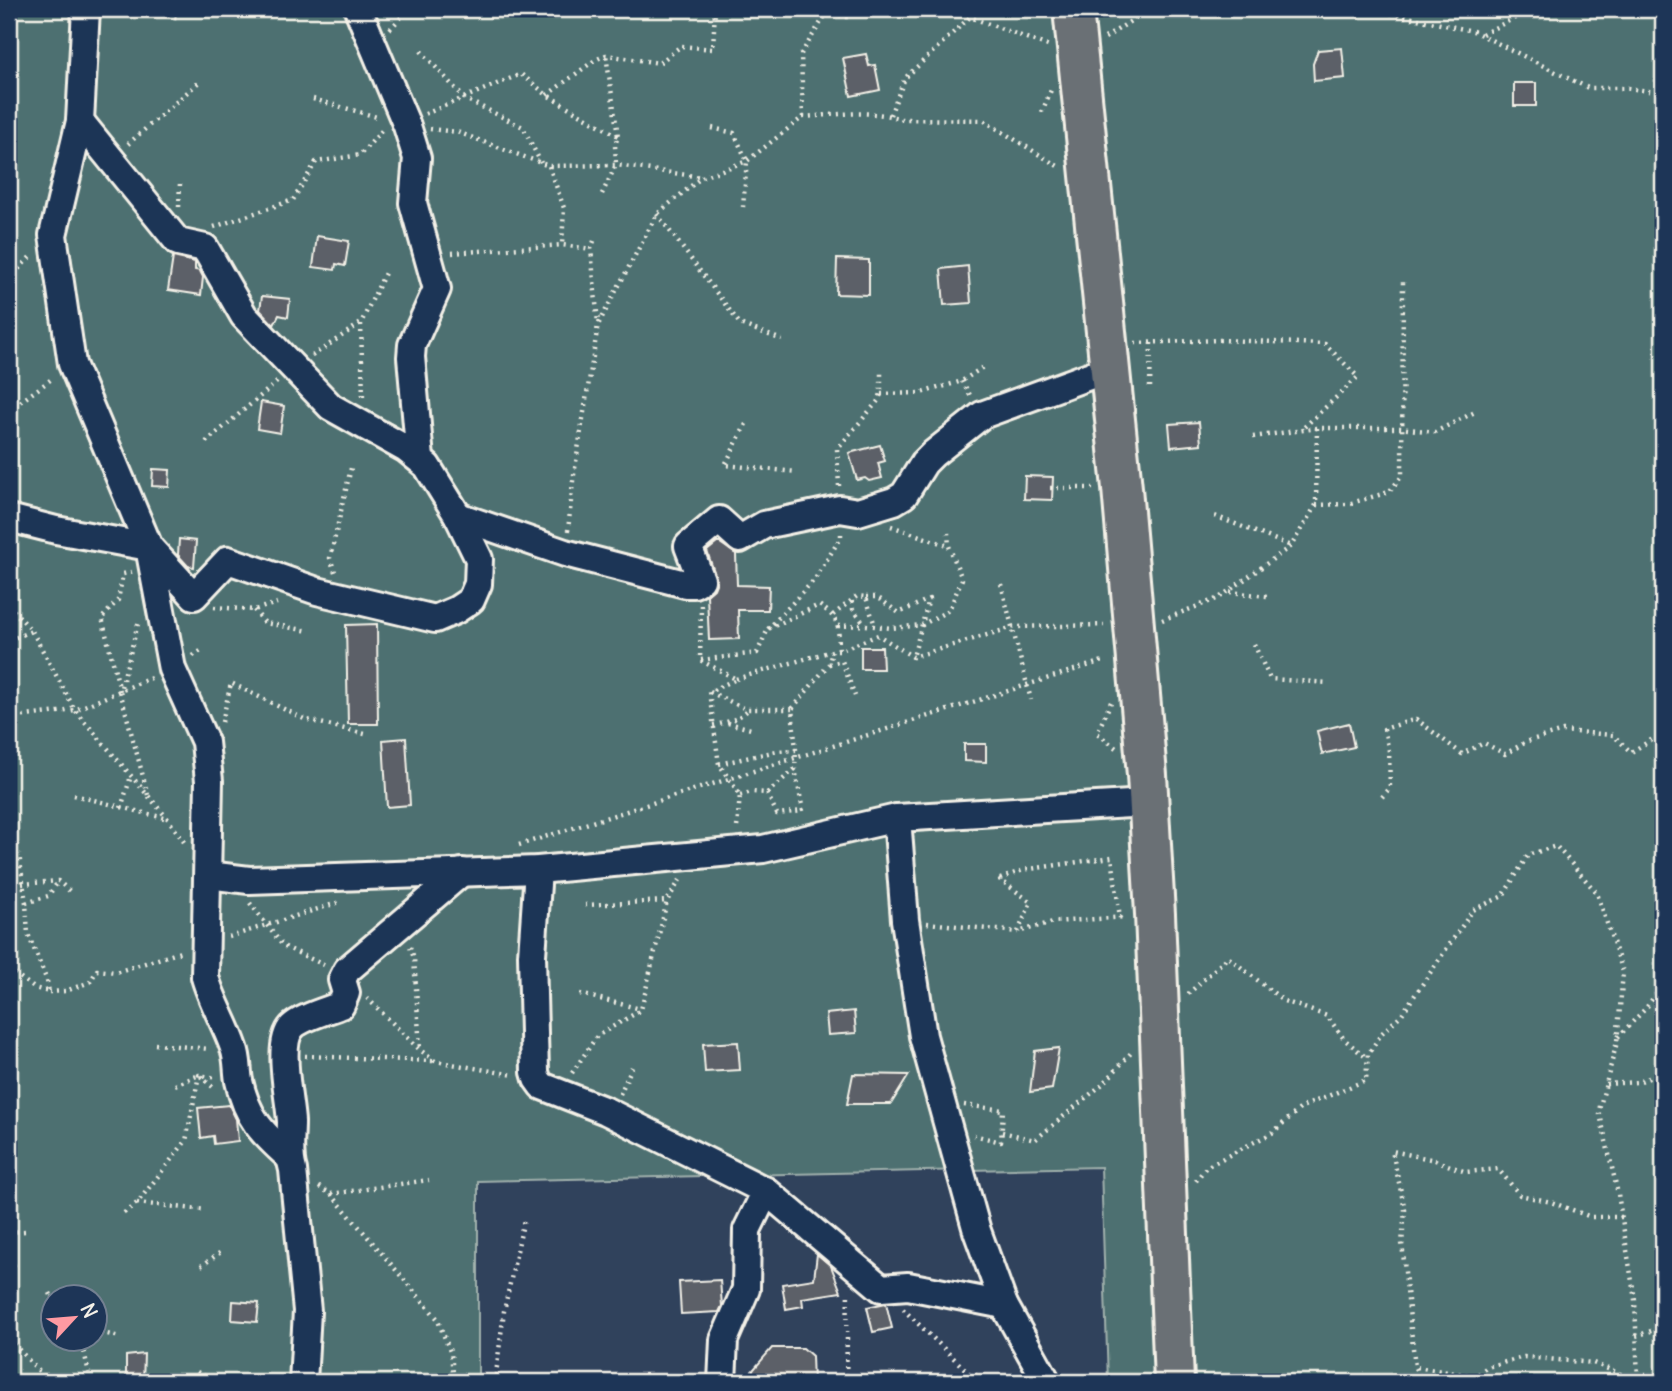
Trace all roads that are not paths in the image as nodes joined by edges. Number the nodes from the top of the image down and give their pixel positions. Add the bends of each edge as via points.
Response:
1 (86, 9) edge
2 (358, 9) edge
3 (1073, 9) edge
4 (80, 121) junction
5 (1107, 356) junction
6 (420, 459) junction
7 (458, 516) junction
8 (9, 519) edge
9 (151, 557) junction
10 (1147, 803) junction
11 (897, 818) junction
12 (538, 870) junction
13 (462, 872) junction
14 (208, 875) junction
15 (291, 1164) junction
16 (766, 1191) junction
17 (1004, 1305) junction
18 (303, 1382) edge
19 (722, 1382) edge
20 (1047, 1382) edge
21 (1174, 1382) edge

1 - 4 street
2 - 6 street via 399,123 417,158 413,203 437,289 412,345
3 - 5 main road
4 - 6 street via 178,242 205,248 244,316 331,407
4 - 9 street via 53,235 72,364
5 - 7 street via 982,415 933,454 904,495 894,501 764,525 740,539 719,520 688,546 701,580 694,584 565,553
5 - 10 main road
6 - 7 street
7 - 9 street via 479,559 478,584 471,600 435,619 317,591 228,560 194,596
8 - 9 street
9 - 14 street via 172,669 205,742
10 - 11 street
10 - 21 main road via 1137,916 1159,1020
11 - 12 street via 763,849
11 - 17 street via 905,920 923,1036 977,1231
12 - 13 street
12 - 16 street via 532,955 537,1079 542,1086 606,1111
13 - 14 street via 248,880
13 - 15 street via 343,974 346,993 341,1005 291,1028 285,1060
14 - 15 street via 205,977 209,993 236,1051 239,1081 253,1119
15 - 18 street via 307,1311
16 - 17 street via 881,1288 908,1286
16 - 19 street via 747,1230 746,1289 723,1340
17 - 20 street

